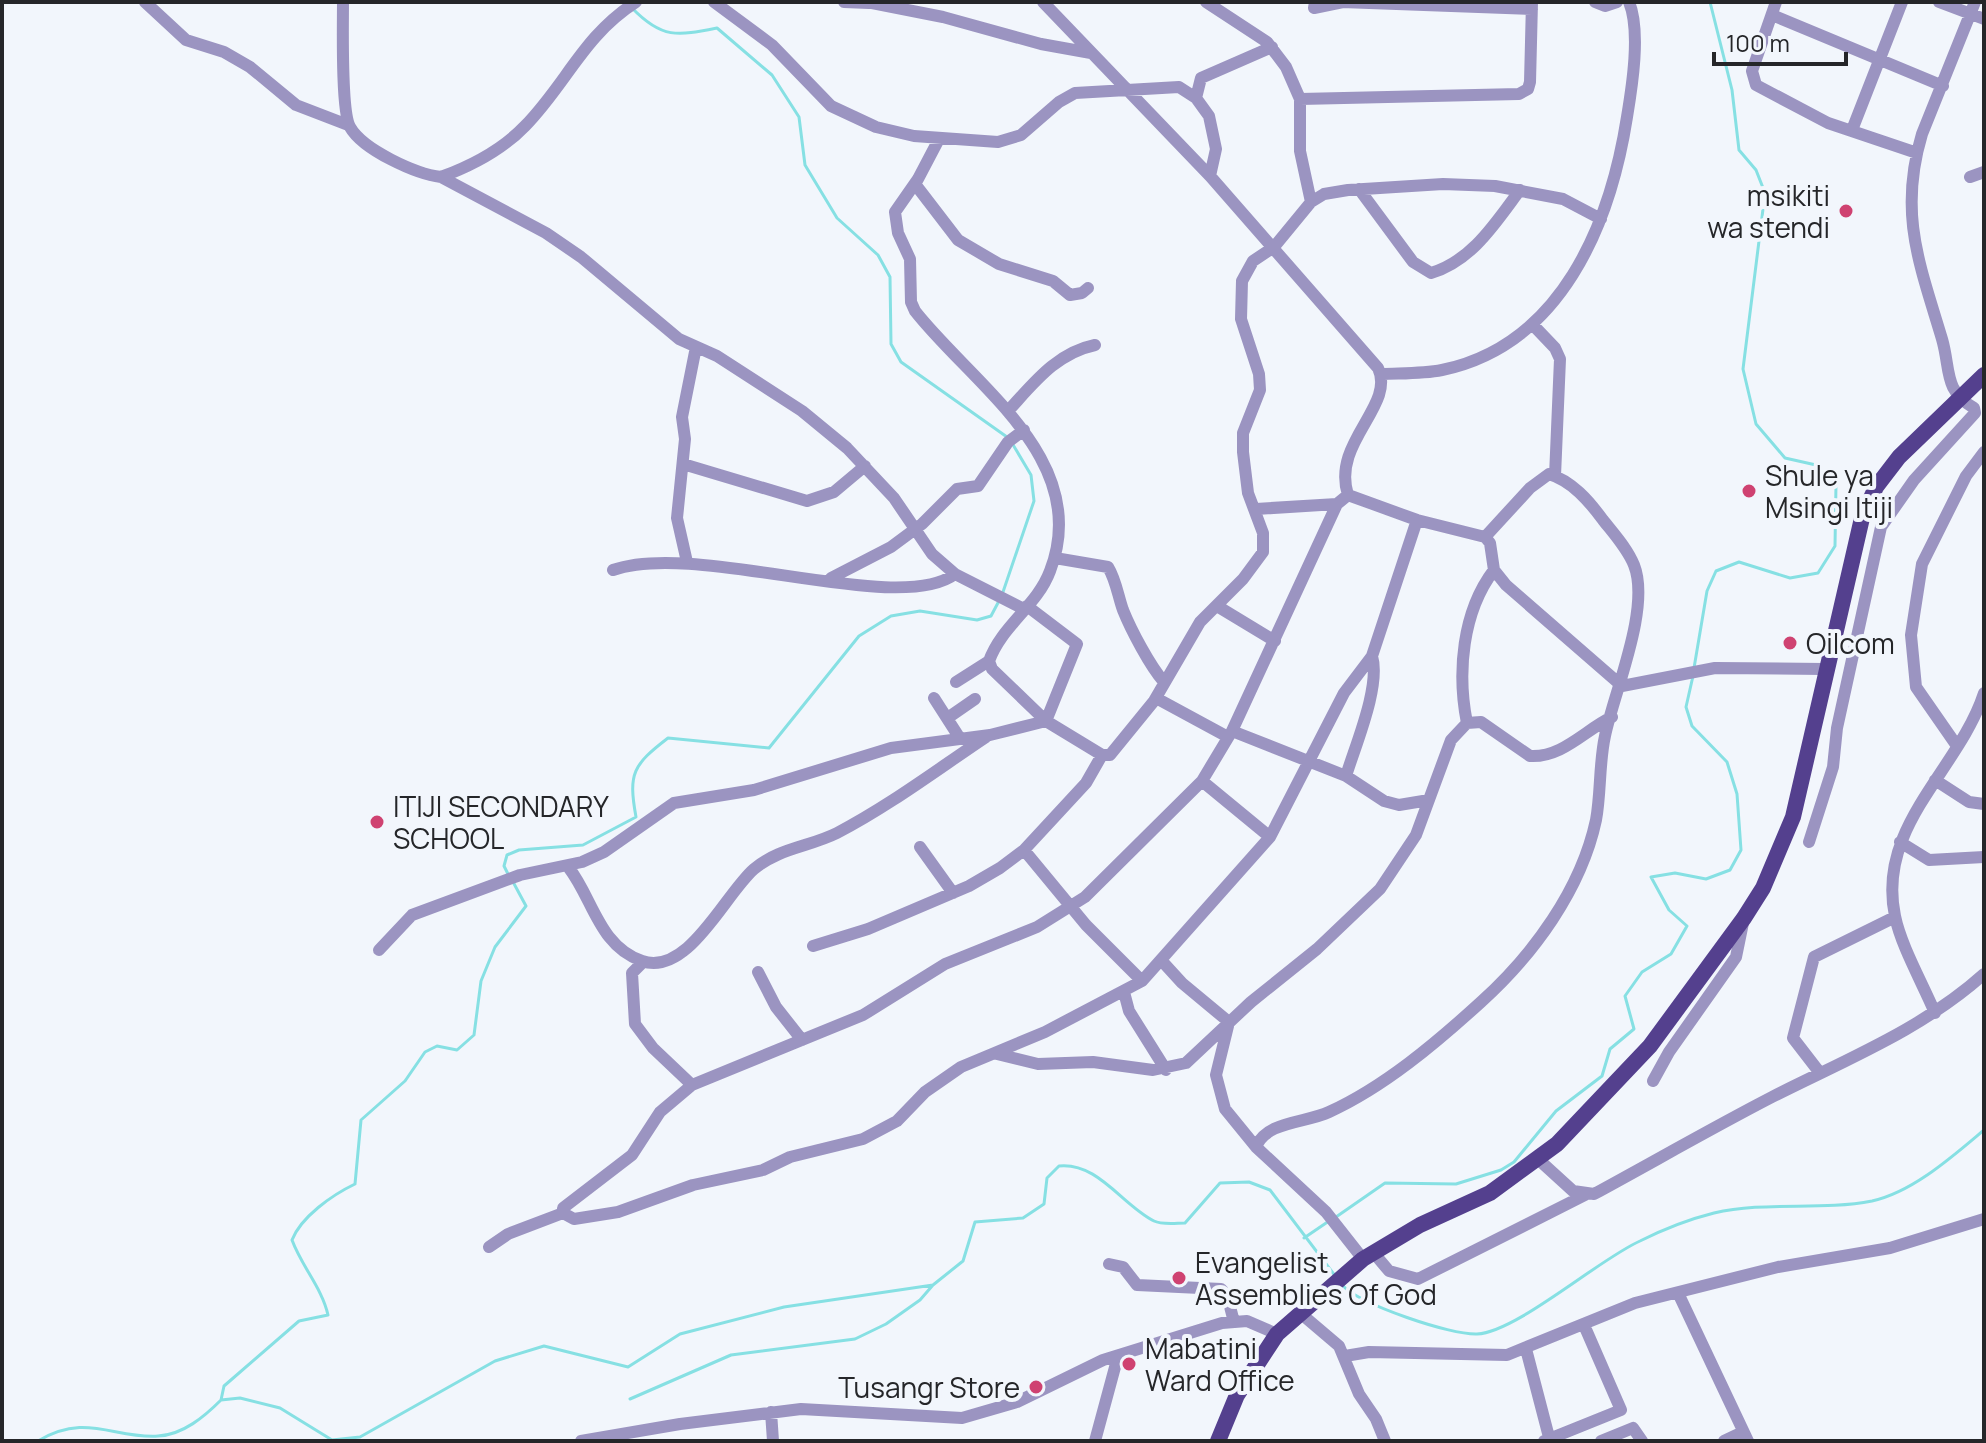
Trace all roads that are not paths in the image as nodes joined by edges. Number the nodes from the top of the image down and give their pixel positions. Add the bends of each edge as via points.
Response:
1 (145, 2) edge
2 (343, 2) edge
3 (636, 2) edge
4 (714, 2) edge
5 (844, 2) edge
6 (1206, 2) edge
7 (1315, 2) edge
8 (1342, 2) edge
9 (1430, 2) edge
10 (1595, 2) edge
11 (1617, 2) edge
12 (1629, 2) edge
13 (1902, 2) edge
14 (1939, 2) edge
15 (868, 3) edge
16 (1050, 3) edge
17 (1395, 3) edge
18 (1532, 5) edge
19 (1774, 8) edge
20 (1973, 8) edge
21 (1984, 19) edge
22 (1272, 47) junction
23 (1091, 53) junction
24 (1879, 60) junction
25 (1943, 86) junction
26 (1124, 88) junction
27 (1196, 98) junction
28 (1300, 99) junction
29 (348, 125) junction
30 (1852, 130) junction
31 (939, 139) junction
32 (1917, 153) junction
33 (1984, 172) edge
34 (1210, 176) junction
35 (441, 177) junction
36 (1970, 177) dead end
37 (915, 184) junction
38 (1359, 189) junction
39 (1520, 190) junction
40 (1311, 202) junction
41 (1601, 219) junction
42 (1274, 247) junction
43 (1088, 288) dead end
44 (1534, 326) junction
45 (1095, 345) dead end
46 (696, 347) junction
47 (1381, 374) junction
48 (1984, 375) edge
49 (1957, 398) junction
50 (1008, 411) junction
51 (1016, 436) junction
52 (1984, 452) edge
53 (683, 464) junction
54 (865, 466) junction
55 (1555, 476) junction
56 (1348, 495) junction
57 (1337, 504) junction
58 (1256, 509) junction
59 (1417, 520) junction
60 (913, 530) junction
61 (1485, 537) junction
62 (1055, 558) junction
63 (687, 562) junction
64 (613, 570) dead end
65 (1494, 570) junction
66 (955, 574) junction
67 (828, 580) junction
68 (1217, 606) junction
69 (1026, 608) junction
70 (1275, 641) junction
71 (1372, 656) junction
72 (989, 661) junction
73 (1824, 669) junction
74 (956, 682) dead end
75 (1164, 682) junction
76 (1622, 686) junction
77 (1984, 693) edge
78 (934, 698) dead end
79 (1156, 698) junction
80 (975, 699) dead end
81 (949, 717) junction
82 (1612, 717) junction
83 (1046, 721) junction
84 (1467, 723) junction
85 (1230, 734) junction
86 (990, 735) junction
87 (959, 737) junction
88 (1957, 746) junction
89 (1102, 755) junction
90 (1309, 761) junction
91 (1346, 776) junction
92 (1935, 780) junction
93 (1202, 781) junction
94 (1429, 800) junction
95 (1984, 804) edge
96 (1270, 837) junction
97 (1809, 842) dead end
98 (1900, 842) junction
99 (920, 847) dead end
100 (1024, 850) junction
101 (1984, 857) edge
102 (569, 868) junction
103 (953, 893) junction
104 (1072, 906) junction
105 (1895, 917) junction
106 (1744, 918) junction
107 (813, 946) dead end
108 (379, 950) dead end
109 (1161, 960) junction
110 (643, 962) junction
111 (758, 972) dead end
112 (1984, 974) edge
113 (1142, 981) junction
114 (1124, 992) junction
115 (1935, 1013) junction
116 (1229, 1022) junction
117 (802, 1040) junction
118 (997, 1054) junction
119 (1166, 1070) junction
120 (1820, 1073) junction
121 (1653, 1081) dead end
122 (692, 1085) junction
123 (1256, 1147) junction
124 (1539, 1160) junction
125 (1585, 1195) junction
126 (563, 1213) junction
127 (1984, 1219) edge
128 (489, 1247) dead end
129 (1368, 1256) junction
130 (1109, 1264) dead end
131 (1679, 1295) junction
132 (1299, 1312) junction
133 (1234, 1322) junction
134 (1584, 1325) junction
135 (1277, 1334) junction
136 (1526, 1349) junction
137 (1118, 1356) junction
138 (1345, 1356) junction
139 (771, 1412) junction
140 (1746, 1436) edge
141 (581, 1441) edge
142 (773, 1441) edge
143 (1095, 1441) edge
144 (1218, 1441) edge
145 (1385, 1441) edge
146 (1548, 1441) edge
147 (1601, 1441) edge
148 (1642, 1441) edge
149 (1724, 1441) edge

1 - 29 street via 186,40 232,56 296,105
2 - 29 street
3 - 35 street via 589,39 512,139 463,170
4 - 31 street via 772,45 831,106 876,127
5 - 15 street
6 - 22 street
7 - 8 street via 1314,8
8 - 17 street
9 - 17 street
9 - 18 street via 1470,8
10 - 11 street
12 - 41 street via 1632,89 1621,158
13 - 24 street
14 - 20 street
15 - 23 street
16 - 23 street
18 - 28 street via 1530,82 1519,94
19 - 24 street
19 - 30 street via 1752,71 1756,85
20 - 21 street
20 - 25 street
22 - 27 street via 1201,78
22 - 28 street
23 - 26 street
24 - 25 street
24 - 30 street
25 - 32 street
26 - 27 street via 1179,87
26 - 31 street via 1075,93 1009,139
26 - 34 street
27 - 34 street via 1212,125 1216,149
28 - 40 street via 1300,151
29 - 35 street via 389,157 423,175
30 - 32 street
31 - 37 street
32 - 49 street via 1912,211 1916,250
33 - 36 street
34 - 42 street
35 - 46 street via 546,233
37 - 43 street via 953,235 981,254 1053,281 1070,295
37 - 50 street via 895,212 910,259 911,302
38 - 39 street via 1443,184
38 - 39 street via 1413,262 1431,273 1478,243
38 - 40 street via 1324,194
39 - 41 street via 1563,199
40 - 42 street
41 - 44 street via 1580,265
42 - 47 street
42 - 58 street via 1247,269 1240,294 1241,319 1260,383 1242,440 1248,493
44 - 47 street via 1458,366
44 - 55 street via 1560,359
45 - 50 street via 1080,348 1046,370
46 - 53 street via 682,417
46 - 54 street via 786,399
47 - 56 street via 1379,397 1346,459
48 - 49 main road
49 - 73 main road via 1876,487 1862,518
49 - 97 street via 1975,413 1914,480 1881,527 1833,767
50 - 51 street
51 - 60 street via 978,486 957,489
51 - 62 street via 1051,482 1058,521
52 - 88 street via 1966,476 1922,564 1911,635 1916,687
53 - 54 street via 807,501 834,492
53 - 63 street via 677,518
54 - 60 street
55 - 61 street via 1542,477
55 - 76 street via 1600,515 1634,566 1638,598
56 - 57 street
56 - 59 street
57 - 58 street
57 - 70 street
58 - 68 street via 1263,533 1261,557
59 - 61 street
59 - 71 street
60 - 66 street
60 - 67 street
61 - 65 street
62 - 69 street via 1039,595
62 - 75 street via 1108,567 1126,618
63 - 64 street via 639,562
63 - 67 street
65 - 76 street
65 - 84 street via 1478,594 1465,648 1461,696
66 - 67 street via 938,583 902,586
66 - 69 street
68 - 70 street
68 - 75 street via 1200,622
69 - 72 street
69 - 83 street via 1077,644
70 - 85 street
71 - 90 street via 1344,693
71 - 91 street via 1366,711
72 - 74 street
72 - 83 street
73 - 76 street via 1715,668
73 - 106 main road via 1793,817
75 - 79 street
76 - 82 street
77 - 88 street
78 - 81 street
79 - 85 street
79 - 89 street via 1110,755
80 - 81 street
81 - 87 street
82 - 84 street via 1556,753 1540,757 1530,756 1481,722
82 - 123 street via 1585,855 1569,891 1530,951 1481,1003 1418,1055 1326,1114 1267,1131
83 - 86 street
83 - 89 street
84 - 94 street via 1451,740
85 - 90 street
85 - 93 street
86 - 87 street
86 - 110 street via 845,828 765,862 688,950 665,962
87 - 102 street via 872,753 754,790 674,803 604,852
88 - 92 street
89 - 100 street via 1086,783
90 - 91 street
90 - 96 street
91 - 94 street via 1384,801 1399,805
92 - 95 street via 1969,802
92 - 98 street
93 - 96 street
93 - 104 street
94 - 116 street via 1416,835 1380,889
96 - 109 street
98 - 101 street via 1929,860
98 - 105 street via 1893,873
99 - 103 street
100 - 103 street
100 - 104 street
102 - 108 street via 520,875 412,915
102 - 110 street via 598,924
103 - 107 street
104 - 113 street
104 - 117 street via 945,964 863,1015
105 - 115 street
105 - 120 street via 1814,957 1793,1038
106 - 121 street via 1736,957
106 - 124 main road via 1650,1046
109 - 113 street
109 - 116 street
110 - 122 street via 632,973 635,1024
111 - 117 street
112 - 115 street
113 - 114 street
114 - 118 street
114 - 119 street via 1129,1011
115 - 120 street
116 - 119 street via 1186,1063
116 - 123 street via 1216,1084 1225,1109
117 - 122 street
118 - 119 street via 1038,1064 1081,1062
118 - 126 street via 945,1077 903,1117 863,1139 790,1157 750,1174 693,1185 618,1212 574,1219
120 - 125 street
122 - 126 street via 660,1112 632,1155 583,1190
123 - 129 street
124 - 125 street via 1564,1185
124 - 129 main road via 1490,1193
125 - 129 street via 1418,1279 1389,1271
126 - 128 street
127 - 131 street via 1890,1248 1767,1269
129 - 132 main road
130 - 133 street via 1123,1267 1137,1285 1221,1289
131 - 134 street via 1635,1303
131 - 140 street
132 - 135 main road
132 - 138 street
133 - 135 street via 1247,1321
133 - 137 street
134 - 136 street
134 - 146 street via 1621,1410
135 - 144 main road via 1237,1395
136 - 138 street via 1490,1357 1427,1352
136 - 146 street
137 - 139 street via 1017,1402 962,1418 827,1409
137 - 143 street
138 - 145 street
139 - 141 street
139 - 142 street
140 - 149 street
147 - 148 street via 1633,1428

